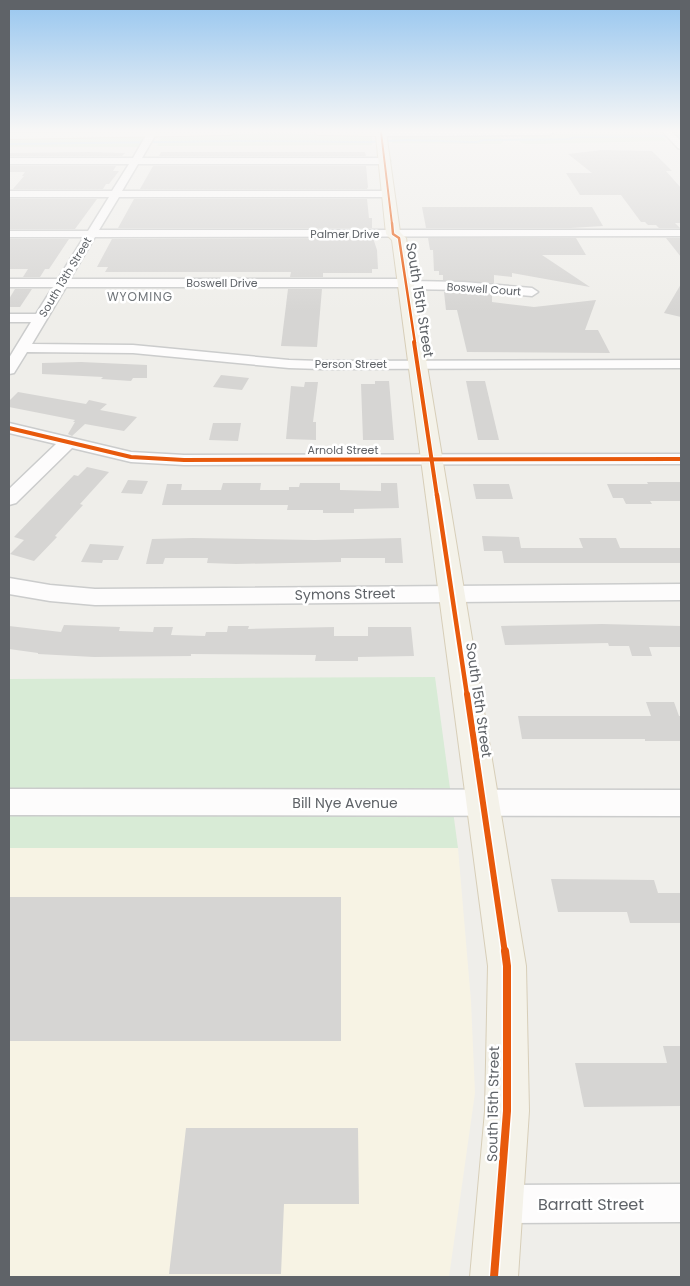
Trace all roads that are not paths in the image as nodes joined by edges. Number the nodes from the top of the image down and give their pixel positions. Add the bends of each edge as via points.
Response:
1 (9, 194) edge
2 (116, 194) junction
3 (388, 194) joint
4 (681, 233) edge
5 (9, 234) edge
6 (91, 234) junction
7 (393, 234) junction
8 (9, 283) edge
9 (62, 283) junction
10 (406, 284) junction
11 (532, 292) dead end
12 (9, 318) edge
13 (40, 318) junction
14 (22, 348) junction
15 (418, 364) junction
16 (681, 364) edge
17 (9, 370) edge
18 (9, 428) edge
19 (68, 442) junction
20 (681, 459) edge
21 (432, 460) junction
22 (9, 499) edge
23 (9, 586) edge
24 (681, 592) edge
25 (452, 593) junction
26 (9, 802) edge
27 (681, 802) edge
28 (483, 803) junction
29 (681, 1203) edge
30 (501, 1204) junction
31 (494, 1277) edge

1 - 2 street
2 - 3 street
2 - 6 street, South 13th Street
3 - 7 main road, South 15th Street
4 - 7 street, Palmer Drive
5 - 6 street, Palmer Drive
6 - 7 street, Palmer Drive
6 - 9 street, South 13th Street
7 - 10 main road, South 15th Street via 399,238
8 - 9 street, Boswell Drive
9 - 10 street, Boswell Drive
9 - 13 street, South 13th Street
10 - 11 street, Boswell Court
10 - 15 main road, South 15th Street
12 - 13 street
13 - 14 street, South 13th Street
14 - 15 street, Person Street via 134,349 288,364
14 - 17 street, South 13th Street
15 - 16 street, Person Street
15 - 21 main road, South 15th Street
18 - 19 street, Arnold Street
19 - 21 street, Arnold Street via 131,457 184,460
19 - 22 street
20 - 21 street, Arnold Street
21 - 25 main road, South 15th Street
23 - 25 street, Symons Street via 95,597
24 - 25 street, Symons Street
25 - 28 main road, South 15th Street
26 - 28 street, Bill Nye Avenue
27 - 28 street, Bill Nye Avenue
28 - 30 main road, South 15th Street via 507,966 507,1111
29 - 30 street, Barratt Street
30 - 31 main road, South 15th Street

